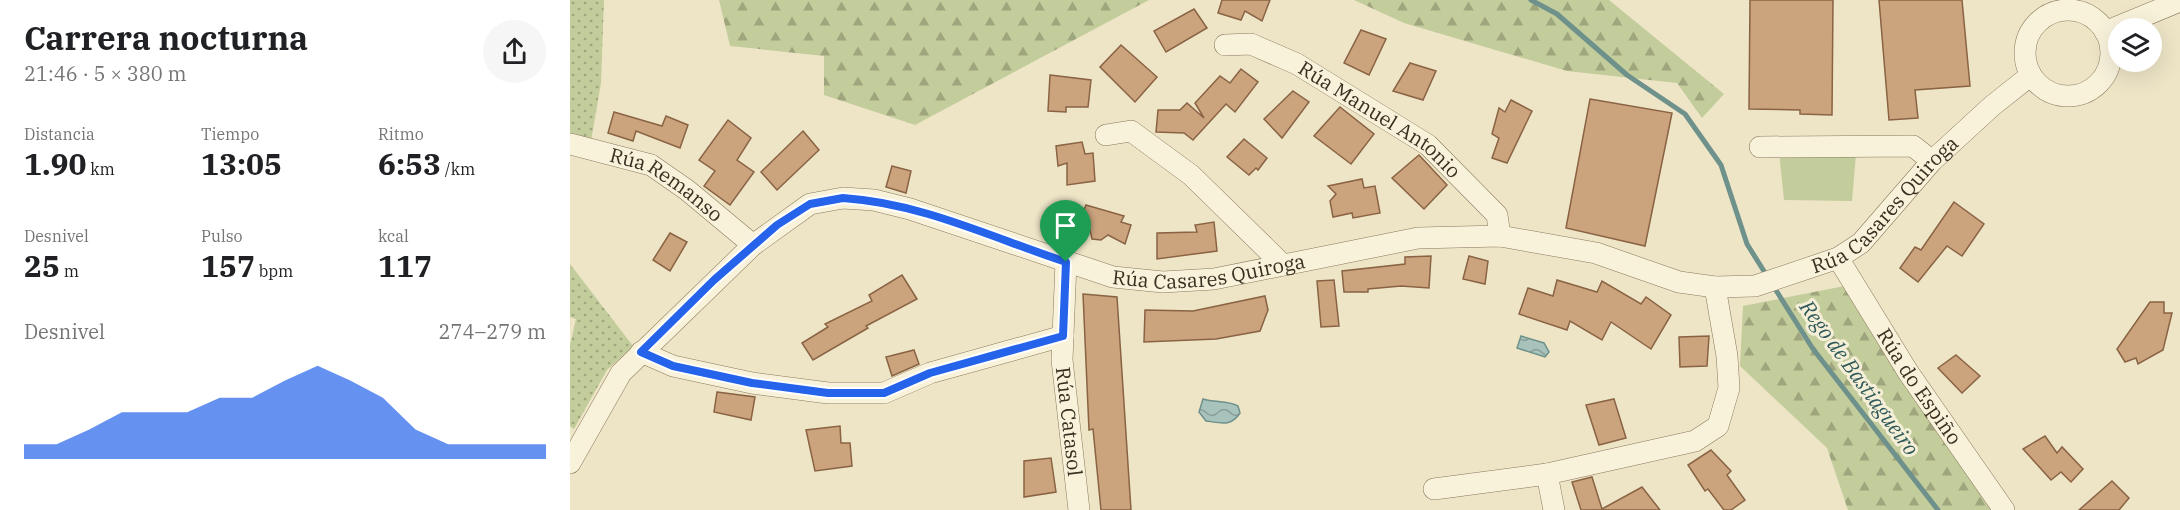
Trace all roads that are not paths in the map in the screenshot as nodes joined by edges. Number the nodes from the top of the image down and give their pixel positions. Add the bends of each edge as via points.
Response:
1 (2180, 2) edge
2 (2048, 8) edge
3 (2105, 32) junction
4 (1225, 45) dead end
5 (2031, 75) junction
6 (1106, 135) dead end
7 (570, 144) edge
8 (1760, 147) dead end
9 (1932, 161) junction
10 (1500, 236) junction
11 (753, 244) junction
12 (1838, 258) junction
13 (1066, 262) junction
14 (1283, 265) junction
15 (1715, 287) junction
16 (1063, 336) junction
17 (641, 352) junction
18 (570, 463) edge
19 (1547, 474) junction
20 (1434, 489) dead end
21 (1078, 510) edge
22 (1554, 510) edge
23 (2004, 510) edge

1 - 3 street
2 - 3 street via 2086,14
2 - 5 street via 2025,46 2025,62
3 - 5 street via 2110,45 2109,64 2090,91 2077,96 2050,93
4 - 10 street, Rúa Manuel Antonio via 1251,44 1297,64 1428,145 1497,215
5 - 9 street, Rúa Casares Quiroga
6 - 14 street via 1131,131 1191,175
7 - 11 street, Rúa Remanso via 651,165
8 - 9 street via 1913,146
9 - 12 street, Rúa Casares Quiroga via 1861,243
10 - 14 street, Rúa Casares Quiroga via 1418,238
10 - 15 street, Rúa Casares Quiroga via 1596,253 1679,282
11 - 13 street, Rúa Casares Quiroga via 810,204 843,198 910,208
11 - 17 street, Rúa Casares Quiroga
12 - 15 street, Rúa Casares Quiroga via 1755,286
12 - 23 street, Rúa do Espiño via 1908,372
13 - 14 street, Rúa Casares Quiroga via 1113,277 1163,282 1214,279
13 - 16 street, Rúa Catasol
15 - 19 street via 1729,388 1718,426 1695,441
16 - 17 street via 930,373 884,393 828,393 752,383 673,366
16 - 21 street, Rúa Catasol via 1062,360
17 - 18 street, Rúa Casares Quiroga via 621,373
19 - 20 street
19 - 22 street

